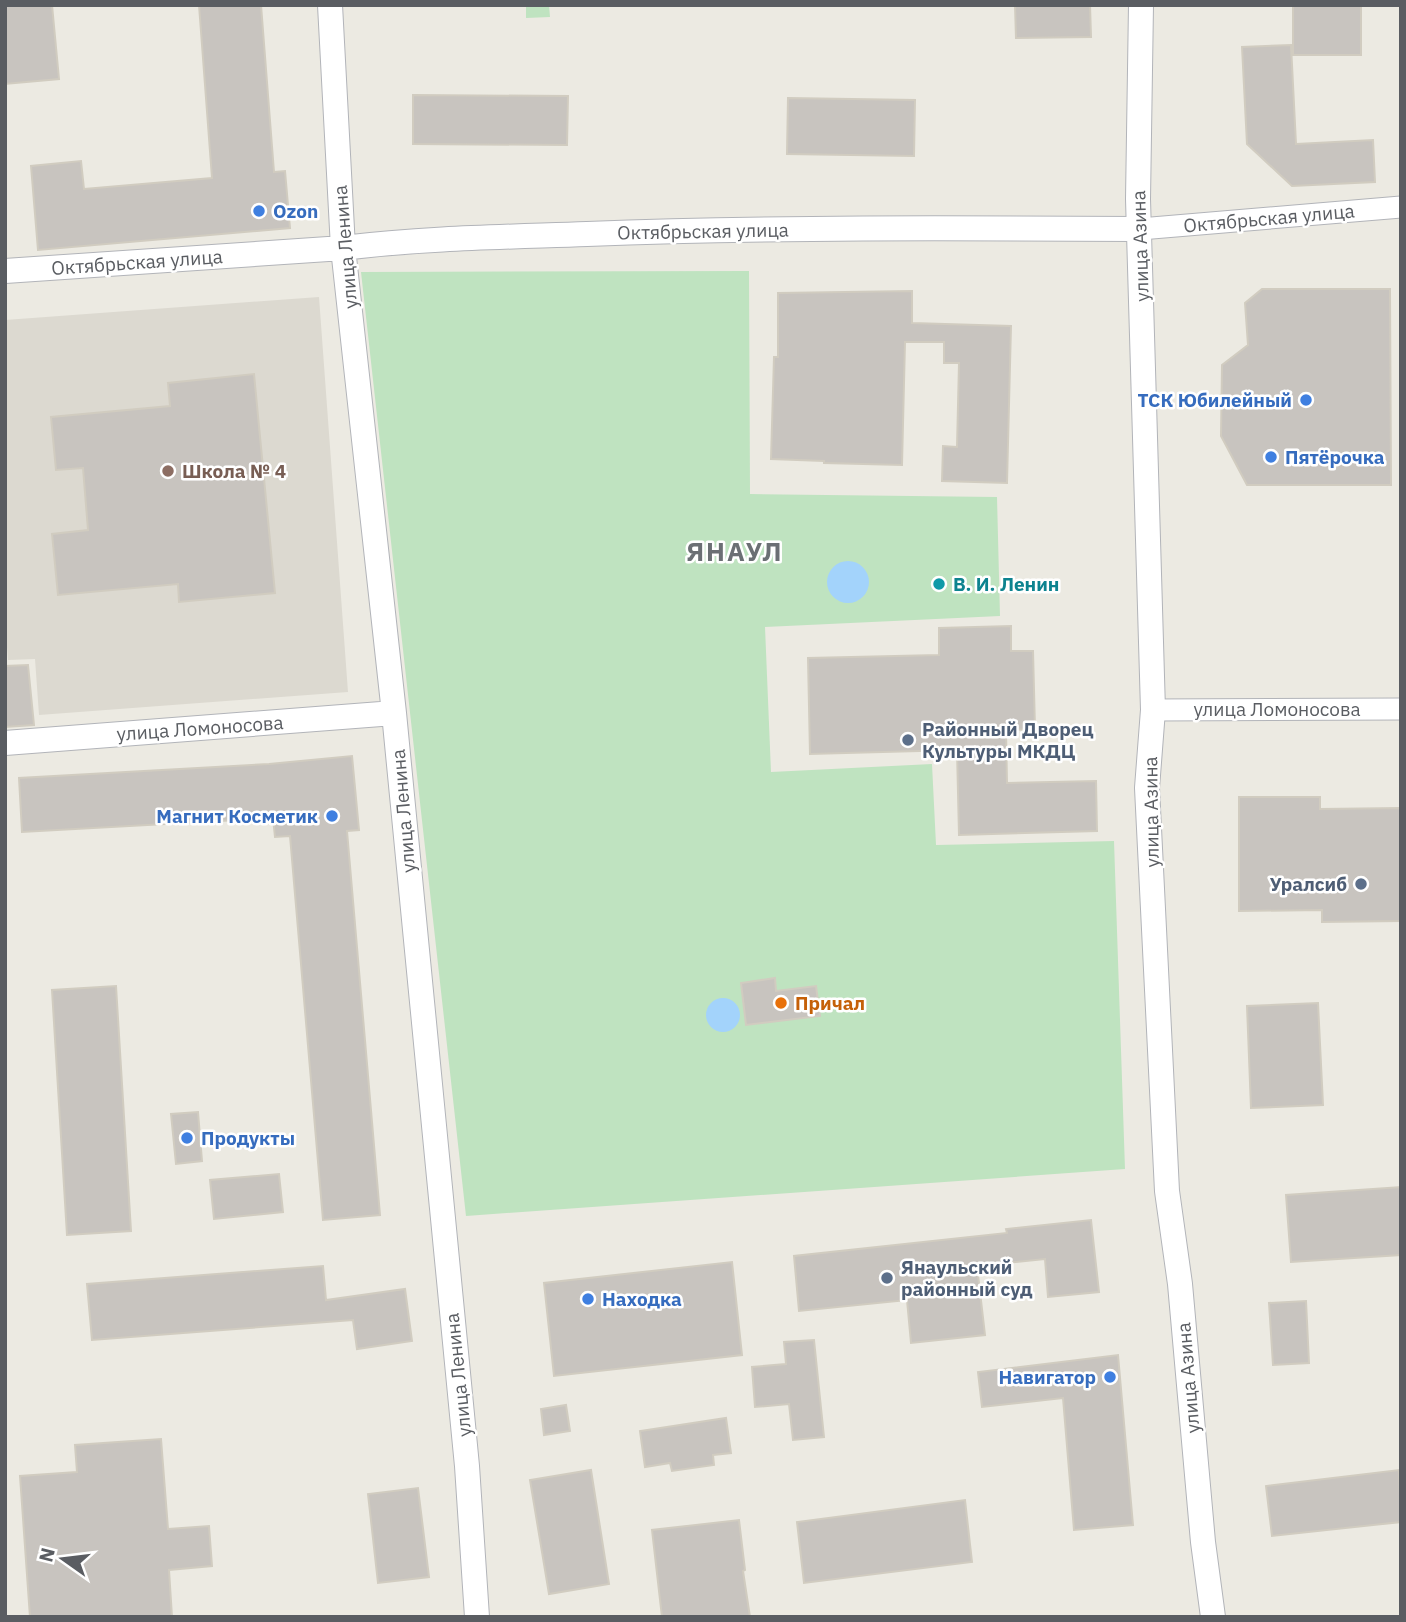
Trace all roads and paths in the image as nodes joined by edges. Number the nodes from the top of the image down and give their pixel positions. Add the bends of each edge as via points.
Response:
1 (330, 5) edge
2 (1140, 5) edge
3 (1401, 207) edge
4 (1140, 229) junction
5 (344, 248) junction
6 (5, 271) edge
7 (1401, 709) edge
8 (1153, 710) junction
9 (394, 713) junction
10 (5, 743) edge
11 (477, 1617) edge
12 (1213, 1617) edge

1 - 5 street, улица Ленина
2 - 4 street, улица Азина
3 - 4 street, Октябрьская улица
4 - 5 street, Октябрьская улица via 705,230
4 - 8 street, улица Азина
5 - 6 street, Октябрьская улица
5 - 9 street, улица Ленина
7 - 8 street, улица Ломоносова
8 - 12 street, улица Азина via 1147,788 1167,1191
9 - 10 street, улица Ломоносова
9 - 11 street, улица Ленина via 467,1466

